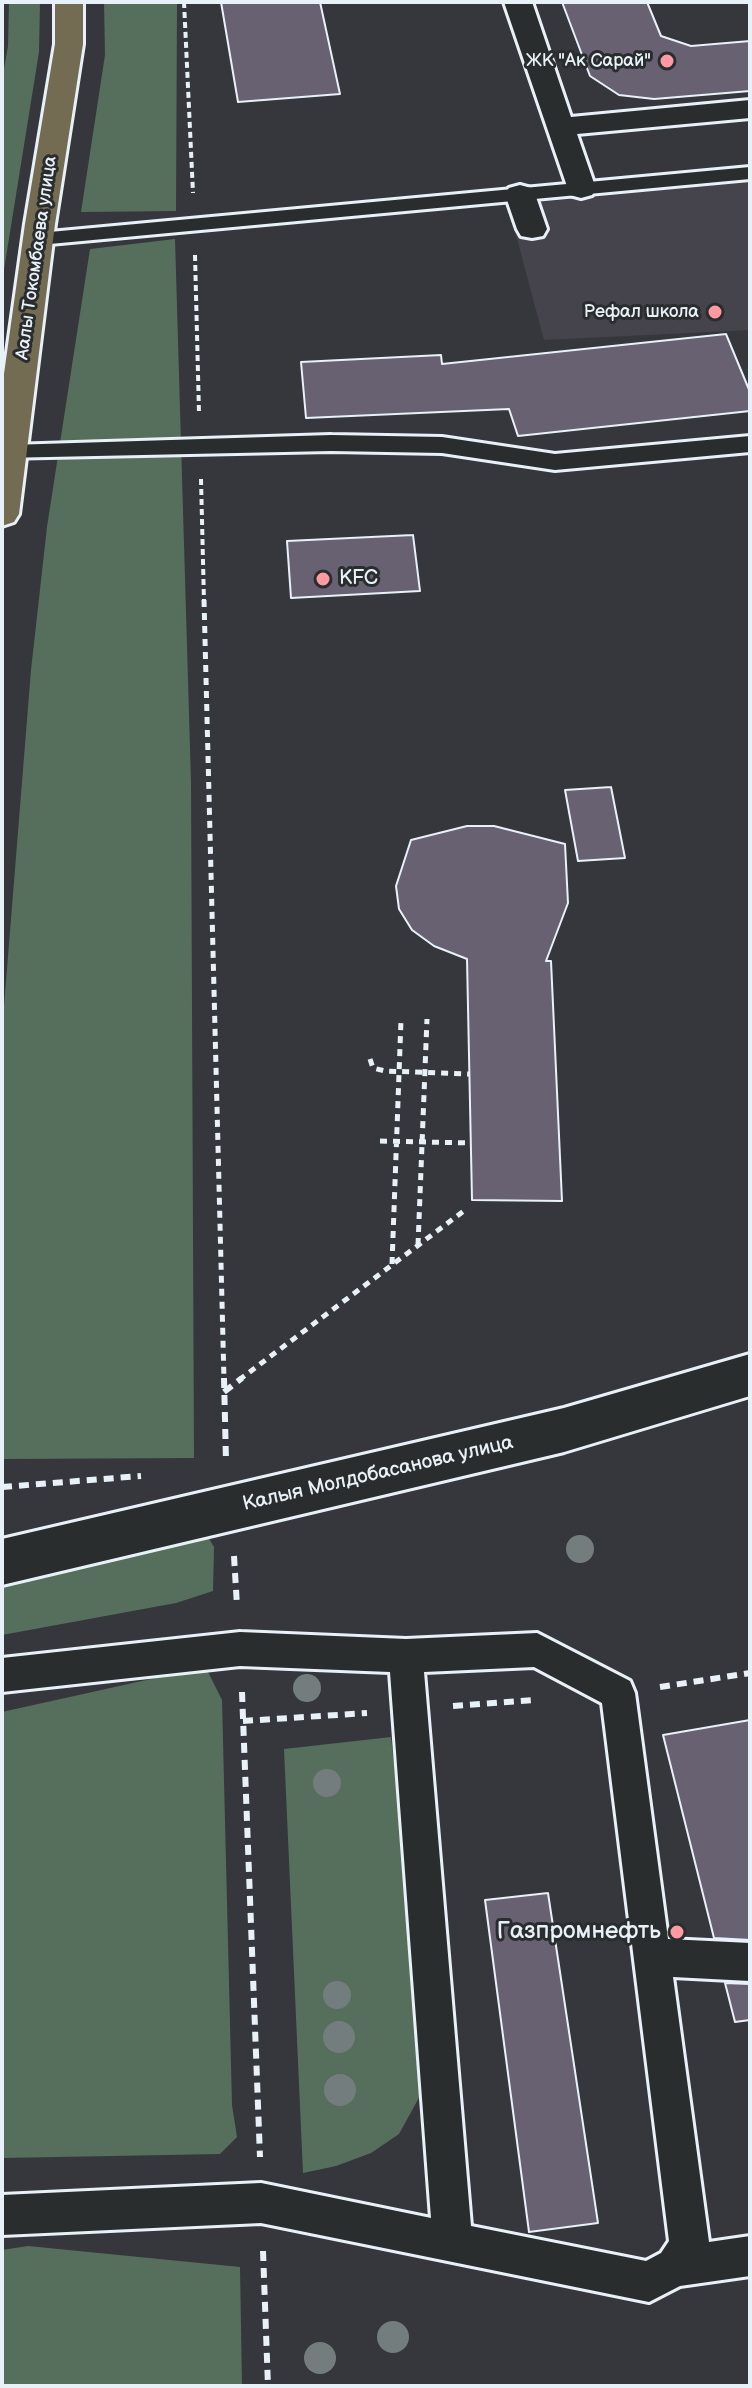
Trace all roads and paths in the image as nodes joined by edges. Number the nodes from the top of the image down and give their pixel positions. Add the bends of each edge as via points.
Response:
1 (69, 2) edge
2 (184, 2) edge
3 (518, 2) edge
4 (750, 109) edge
5 (560, 127) junction
6 (750, 173) edge
7 (581, 189) junction
8 (520, 194) junction
9 (194, 224) junction
10 (532, 229) dead end
11 (39, 239) junction
12 (750, 444) edge
13 (200, 447) junction
14 (10, 453) junction
15 (2, 514) edge
16 (427, 1019) dead end
17 (401, 1020) dead end
18 (370, 1059) dead end
19 (399, 1072) junction
20 (424, 1073) junction
21 (470, 1074) dead end
22 (380, 1141) dead end
23 (396, 1141) junction
24 (422, 1142) junction
25 (471, 1143) dead end
26 (465, 1210) dead end
27 (418, 1246) junction
28 (392, 1265) junction
29 (750, 1375) edge
30 (223, 1393) junction
31 (226, 1469) dead end
32 (151, 1475) dead end
33 (2, 1487) edge
34 (233, 1552) dead end
35 (2, 1562) edge
36 (240, 1649) junction
37 (406, 1656) junction
38 (750, 1673) edge
39 (2, 1675) edge
40 (618, 1693) junction
41 (410, 1710) junction
42 (243, 1721) junction
43 (652, 1957) junction
44 (750, 1962) edge
45 (261, 2203) junction
46 (2, 2215) edge
47 (453, 2243) junction
48 (750, 2256) edge
49 (675, 2267) junction
50 (268, 2386) edge

1 - 11 main road, Аалы Токомбаева улица via 69,44
2 - 9 path
3 - 5 street
4 - 5 street
5 - 7 street
6 - 7 lane
7 - 8 lane
8 - 9 lane
8 - 10 street
9 - 11 lane
9 - 13 path
11 - 14 main road, Аалы Токомбаева улица
12 - 13 lane via 555,462 442,445
13 - 14 lane
13 - 30 path
14 - 15 main road, Аалы Токомбаева улица
16 - 20 path
17 - 19 path
18 - 19 path via 373,1068
19 - 20 path
19 - 23 path
20 - 21 path
20 - 24 path
22 - 23 path
23 - 24 path
23 - 28 path
24 - 25 path
24 - 27 path
26 - 27 path
27 - 28 path
28 - 30 path
29 - 35 street, Калыя Молдобасанова улица via 564,1430
30 - 31 path
32 - 33 path
34 - 36 path
36 - 37 lane
36 - 39 lane
36 - 42 path
37 - 40 lane via 537,1650
37 - 41 lane
38 - 40 path
40 - 41 path
40 - 43 lane
41 - 42 path
41 - 47 lane
42 - 45 path
43 - 44 lane
43 - 49 lane via 689,2245
45 - 46 lane
45 - 47 lane
45 - 50 path
47 - 49 lane via 649,2282
48 - 49 lane

